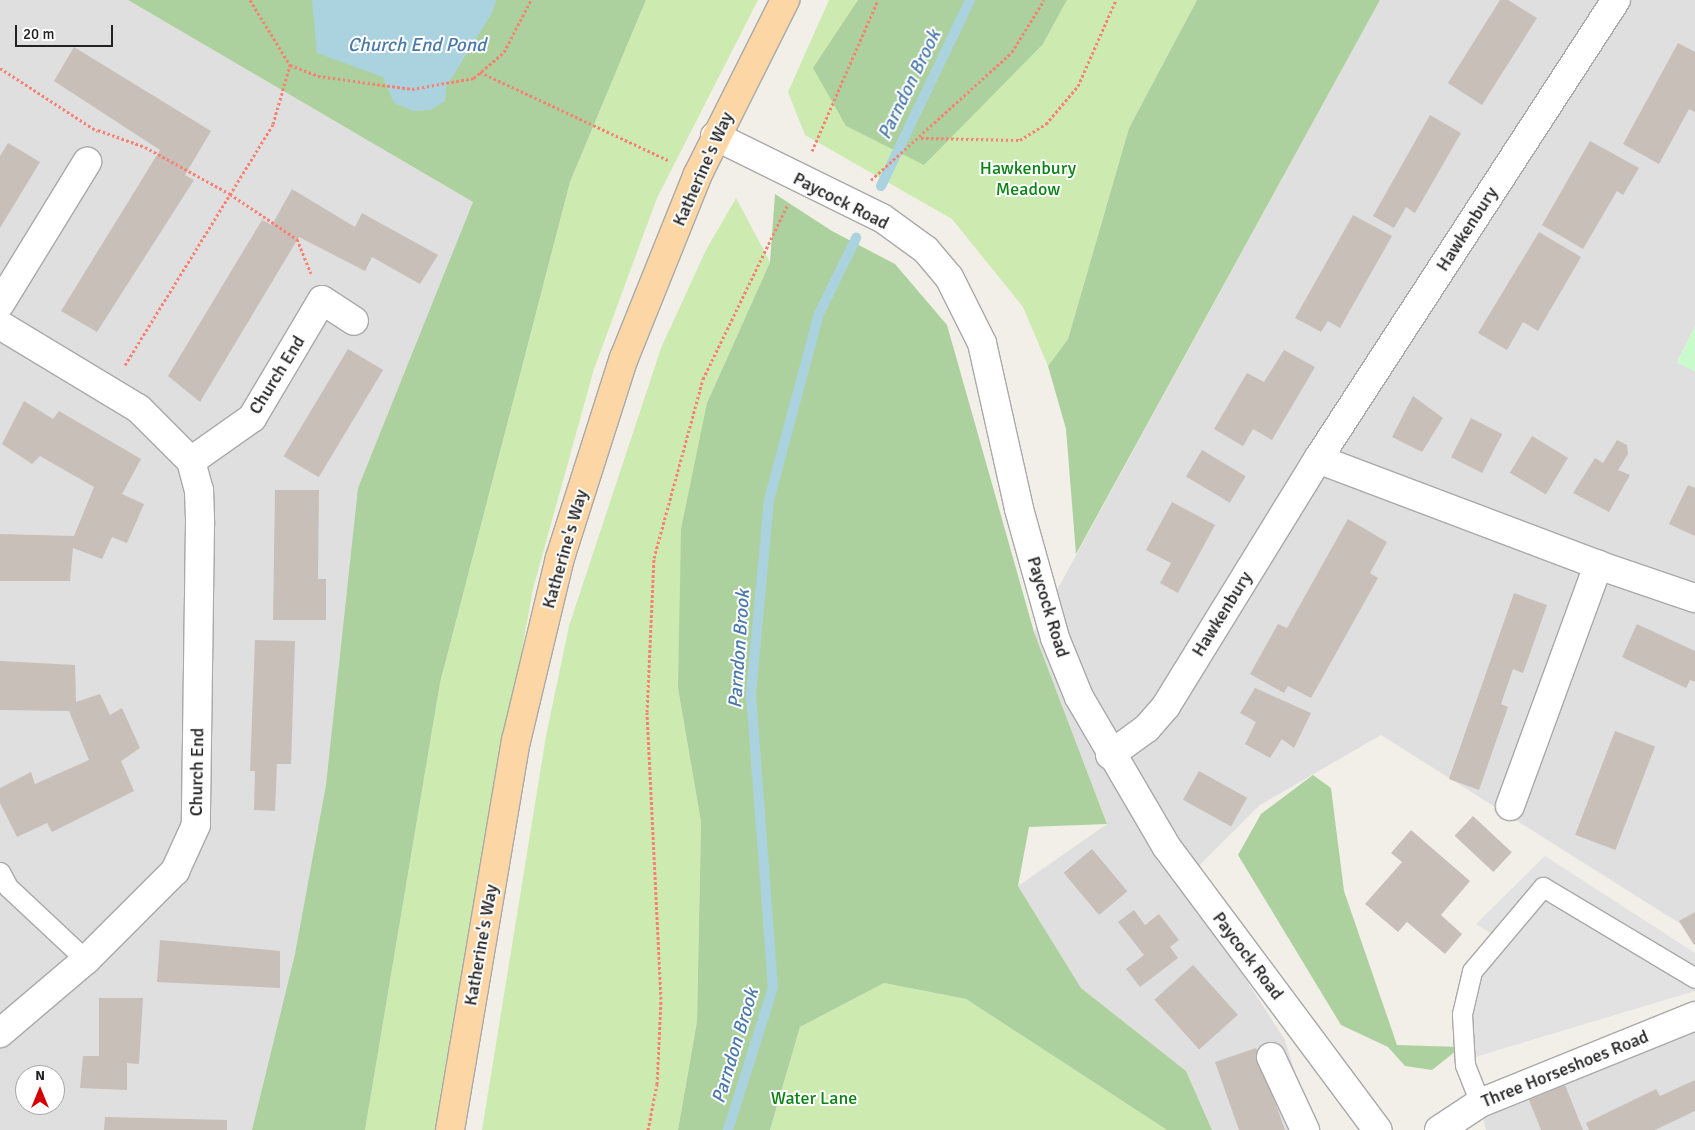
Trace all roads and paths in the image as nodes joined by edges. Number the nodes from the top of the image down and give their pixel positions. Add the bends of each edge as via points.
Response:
1 (250, 0) edge
2 (531, 0) edge
3 (785, 0) edge
4 (878, 0) edge
5 (1044, 0) edge
6 (1116, 0) edge
7 (1616, 0) edge
8 (290, 65) junction
9 (0, 68) edge
10 (480, 72) junction
11 (98, 130) junction
12 (715, 136) junction
13 (920, 138) junction
14 (87, 162) joint
15 (698, 174) junction
16 (799, 180) junction
17 (230, 194) junction
18 (845, 201) junction
19 (322, 300) junction
20 (0, 304) edge
21 (354, 321) dead end
22 (0, 325) edge
23 (111, 390) junction
24 (1318, 458) junction
25 (191, 461) junction
26 (1598, 565) junction
27 (1695, 598) edge
28 (1110, 755) junction
29 (1510, 806) dead end
30 (0, 872) edge
31 (86, 960) junction
32 (1695, 978) edge
33 (1695, 1016) edge
34 (0, 1033) edge
35 (1271, 1057) dead end
36 (1480, 1103) junction
37 (450, 1130) edge
38 (648, 1130) edge
39 (1305, 1130) edge
40 (1378, 1130) edge
41 (1438, 1130) edge

1 - 8 path
2 - 10 path via 504,52
3 - 12 main road, Katherine's Way
4 - 16 path
5 - 13 path via 1012,52
6 - 13 path via 1078,86 1046,124 1020,140
7 - 24 street, Hawkenbury
8 - 10 path via 318,76 412,89 474,78
8 - 17 path via 273,124
9 - 11 path
10 - 15 path
11 - 14 path
11 - 17 path via 145,147
12 - 15 main road, Katherine's Way
12 - 16 street, Paycock Road
13 - 18 path
14 - 20 street
15 - 37 main road, Katherine's Way via 624,358 560,558 516,741
16 - 18 street, Paycock Road
16 - 38 path via 703,379 654,558 647,712 661,998 657,1084
17 - 19 path via 296,239
17 - 23 path
18 - 28 street, Paycock Road via 882,218 926,250 949,277 966,308 982,343 1019,509 1055,638 1079,697
19 - 21 street
19 - 25 street, Church End via 252,418
22 - 23 street, Church End
23 - 25 street, Church End via 139,409
24 - 26 street
24 - 28 street, Hawkenbury via 1166,706 1147,728
25 - 31 street, Church End via 199,490 200,524 196,825 175,871
26 - 27 street
26 - 29 street
28 - 40 street, Paycock Road via 1166,846
30 - 31 lane via 8,887
31 - 34 street, Church End
32 - 36 lane via 1543,887 1472,970 1462,1014 1465,1066
33 - 36 street, Three Horseshoes Road
35 - 39 street
36 - 41 street, Three Horseshoes Road

